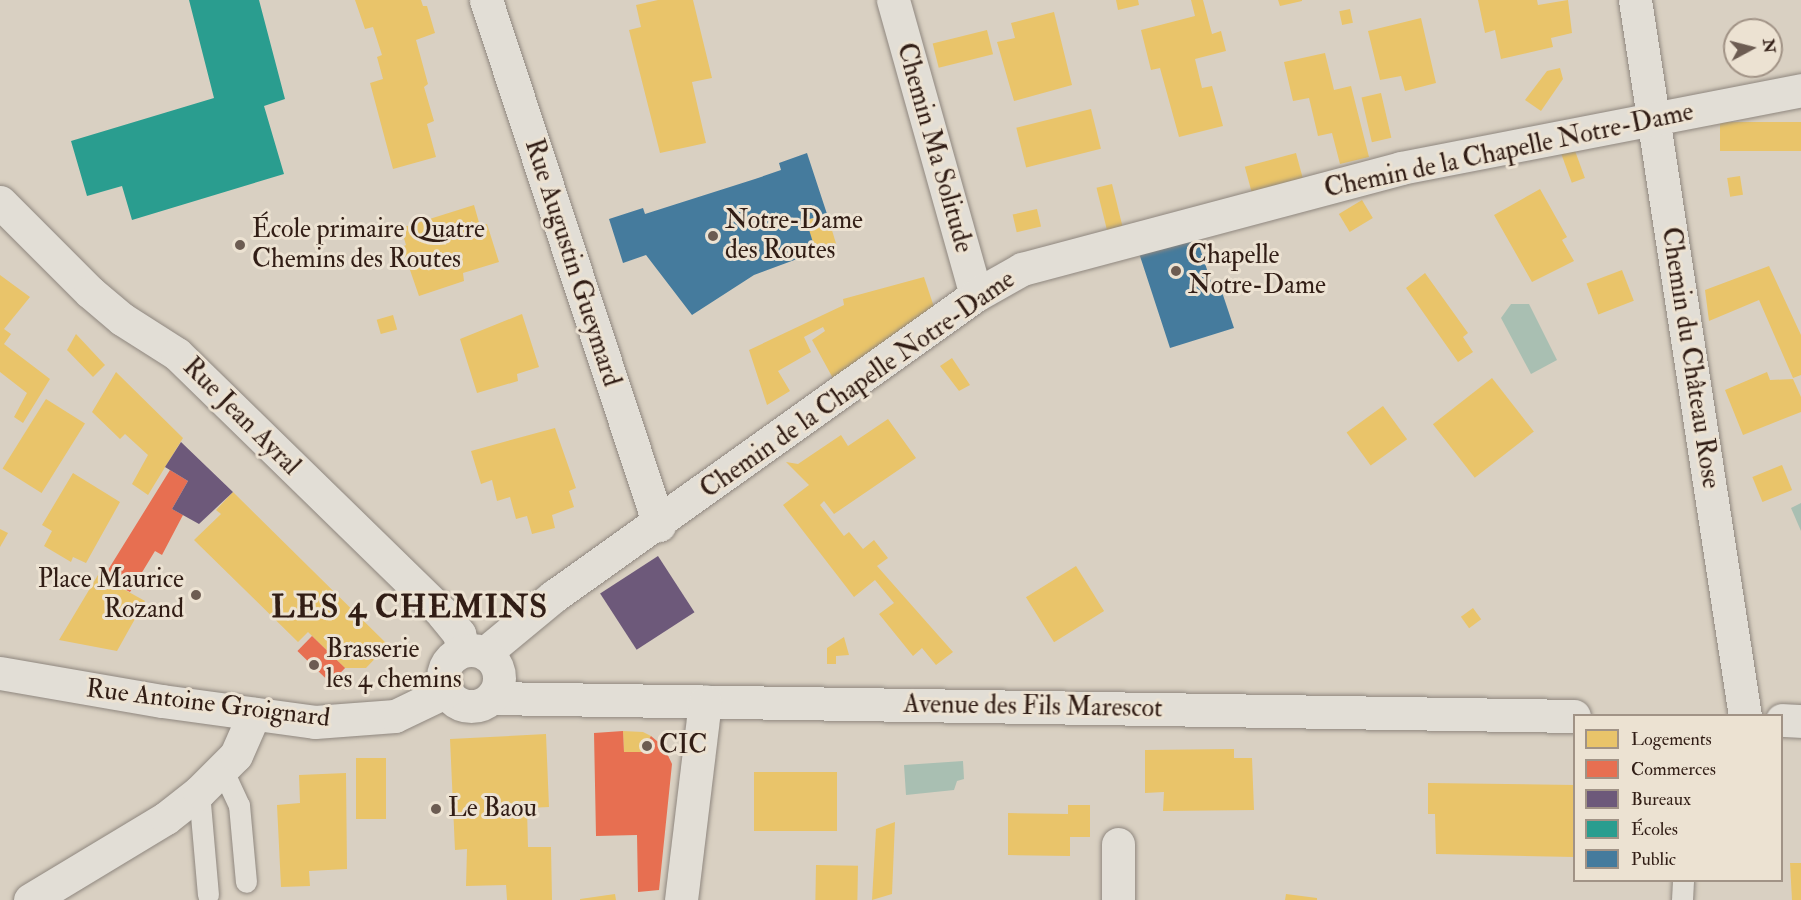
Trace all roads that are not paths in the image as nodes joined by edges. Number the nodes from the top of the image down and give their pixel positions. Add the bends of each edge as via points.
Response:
1 (486, 0) edge
2 (893, 0) edge
3 (1635, 0) edge
4 (1801, 90) edge
5 (1652, 122) junction
6 (0, 202) edge
7 (976, 295) junction
8 (659, 525) junction
9 (474, 652) junction
10 (0, 673) edge
11 (447, 691) junction
12 (491, 698) junction
13 (705, 702) junction
14 (254, 714) junction
15 (1745, 714) edge
16 (1573, 716) edge
17 (1783, 720) edge
18 (1801, 721) edge
19 (211, 782) junction
20 (1118, 844) dead end
21 (246, 882) dead end
22 (1683, 882) edge
23 (208, 895) dead end
24 (30, 900) edge
25 (681, 900) edge
26 (1118, 900) edge
27 (1682, 900) edge

1 - 8 street, Rue Augustin Gueymard
2 - 7 street, Chemin Ma Solitude
3 - 5 street, Chemin du Château Rose
4 - 5 street, Chemin de la Chapelle Notre-Dame
5 - 7 street, Chemin de la Chapelle Notre-Dame via 1401,168 1022,269
5 - 15 street, Chemin du Château Rose
6 - 9 street, Rue Jean Ayral via 90,292 122,319 177,354 443,614
7 - 8 street, Chemin de la Chapelle Notre-Dame
8 - 9 street, Chemin de la Chapelle Notre-Dame
9 - 11 street via 456,653 444,671
9 - 12 street via 499,674
10 - 14 street, Rue Antoine Groignard
11 - 12 street via 463,704 482,704
11 - 14 street, Rue Antoine Groignard via 395,716 372,720 315,722
12 - 13 street, Avenue des Fils Marescot
13 - 16 street, Avenue des Fils Marescot
13 - 25 street
14 - 19 street via 236,755
17 - 18 street
19 - 21 lane via 239,805
19 - 23 lane
19 - 24 street via 166,818
20 - 26 street
22 - 27 lane

